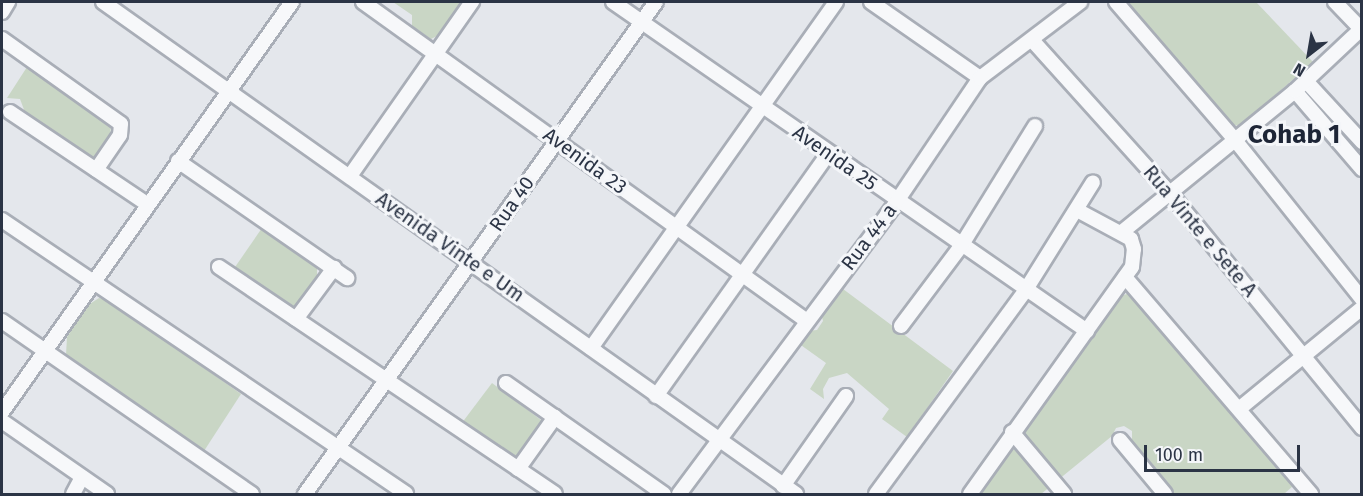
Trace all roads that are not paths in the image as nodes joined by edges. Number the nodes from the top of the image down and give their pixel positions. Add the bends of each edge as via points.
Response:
1 (8, 2) edge
2 (104, 2) edge
3 (292, 2) edge
4 (363, 2) edge
5 (472, 2) edge
6 (614, 2) edge
7 (656, 2) edge
8 (836, 2) edge
9 (871, 2) edge
10 (1080, 2) edge
11 (1116, 2) edge
12 (1335, 2) edge
13 (2, 12) edge
14 (641, 21) junction
15 (1361, 29) edge
16 (2, 39) edge
17 (1032, 40) junction
18 (435, 53) junction
19 (980, 78) junction
20 (1300, 86) junction
21 (229, 90) junction
22 (761, 107) junction
23 (10, 112) dead end
24 (1035, 126) dead end
25 (556, 140) junction
26 (1235, 140) junction
27 (1362, 142) edge
28 (828, 154) junction
29 (178, 161) junction
30 (96, 170) junction
31 (1362, 170) edge
32 (350, 176) junction
33 (1093, 182) dead end
34 (1169, 192) junction
35 (897, 201) junction
36 (147, 204) junction
37 (1077, 210) junction
38 (2, 220) edge
39 (675, 227) junction
40 (1122, 232) junction
41 (961, 246) junction
42 (471, 261) junction
43 (219, 267) dead end
44 (334, 268) junction
45 (744, 277) junction
46 (1125, 277) junction
47 (347, 278) dead end
48 (94, 283) junction
49 (1025, 291) junction
50 (1362, 299) edge
51 (1362, 308) edge
52 (296, 319) junction
53 (2, 321) edge
54 (807, 321) junction
55 (901, 326) dead end
56 (1087, 331) junction
57 (591, 348) junction
58 (46, 351) junction
59 (1302, 355) junction
60 (386, 380) junction
61 (506, 383) dead end
62 (656, 396) junction
63 (846, 396) dead end
64 (1239, 409) junction
65 (2, 412) edge
66 (555, 417) junction
67 (2, 421) edge
68 (1362, 428) edge
69 (1012, 432) junction
70 (718, 440) junction
71 (1120, 440) dead end
72 (339, 447) junction
73 (518, 469) junction
74 (82, 477) junction
75 (783, 486) junction
76 (73, 495) edge
77 (107, 495) edge
78 (252, 495) edge
79 (305, 495) edge
80 (406, 495) edge
81 (555, 495) edge
82 (664, 495) edge
83 (679, 495) edge
84 (796, 495) edge
85 (876, 495) edge
86 (970, 495) edge
87 (1064, 495) edge
88 (1165, 495) edge
89 (1311, 495) edge

1 - 13 street
2 - 21 street, Avenida Vinte e Um
3 - 21 street
4 - 18 street, Avenida 23
5 - 18 street
6 - 14 street, Avenida 25
7 - 14 street, Rua 40
8 - 22 street
9 - 19 street
10 - 17 street, Rua 44 a
11 - 26 street
12 - 15 street
14 - 22 street, Avenida 25
14 - 25 street, Rua 40
15 - 20 street
16 - 30 street via 121,124 120,135
17 - 19 street, Rua 44 a
17 - 34 street, Rua Vinte e Sete A
18 - 25 street, Avenida 23
18 - 32 street
19 - 35 street, Rua 44 a
20 - 26 street
20 - 27 street
20 - 31 street
21 - 29 street
21 - 32 street, Avenida Vinte e Um
22 - 28 street, Avenida 25
22 - 39 street
23 - 30 street
24 - 41 street
25 - 39 street, Avenida 23
25 - 42 street, Rua 40
26 - 34 street
26 - 50 street
28 - 35 street, Avenida 25
28 - 45 street
29 - 36 street
29 - 44 street
30 - 36 street
32 - 42 street, Avenida Vinte e Um
33 - 37 street
34 - 40 street
34 - 59 street, Rua Vinte e Sete A
35 - 41 street, Avenida 25
35 - 54 street, Rua 44 a
36 - 48 street
37 - 40 street
37 - 49 street
38 - 48 street
39 - 45 street, Avenida 23
39 - 57 street
40 - 46 street via 1131,239 1134,249
41 - 49 street, Avenida 25
41 - 55 street
42 - 57 street, Avenida Vinte e Um
42 - 60 street, Rua 40
43 - 52 street
44 - 47 street
44 - 52 street
45 - 54 street, Avenida 23
45 - 62 street
46 - 56 street
46 - 64 street
48 - 58 street
48 - 72 street
49 - 56 street, Avenida 25
49 - 85 street
51 - 59 street
52 - 60 street
53 - 58 street
54 - 70 street, Rua 44 a
56 - 69 street
57 - 62 street, Avenida Vinte e Um
58 - 65 street
58 - 78 street
59 - 64 street
59 - 68 street, Rua Vinte e Sete A
60 - 72 street, Rua 40
60 - 73 street
61 - 66 street
62 - 70 street, Avenida Vinte e Um
63 - 75 street
64 - 89 street
66 - 73 street
66 - 82 street
67 - 74 street
69 - 86 street
69 - 87 street
70 - 75 street, Avenida Vinte e Um
70 - 83 street, Rua 44 a
71 - 88 street
72 - 79 street, Rua 40
72 - 80 street
73 - 81 street
74 - 76 street
74 - 77 street
75 - 84 street, Avenida Vinte e Um

